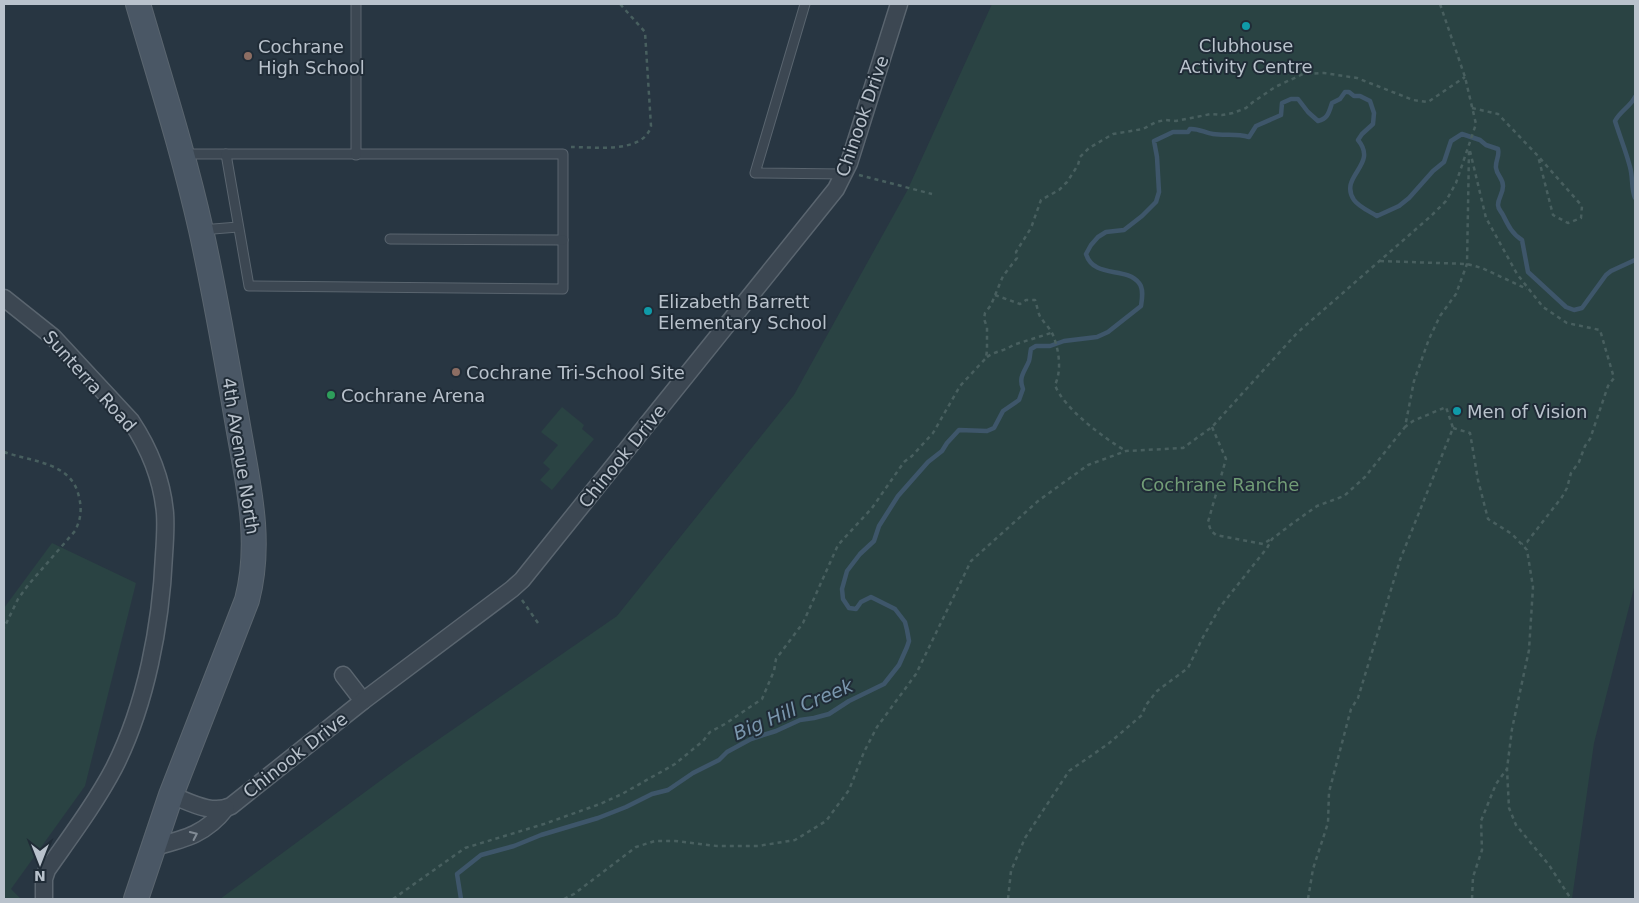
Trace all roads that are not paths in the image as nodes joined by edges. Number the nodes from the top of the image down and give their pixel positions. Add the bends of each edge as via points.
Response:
1 (138, 4) edge
2 (356, 4) edge
3 (805, 4) edge
4 (899, 4) edge
5 (181, 154) junction
6 (226, 154) junction
7 (356, 155) junction
8 (850, 174) junction
9 (238, 227) junction
10 (201, 230) junction
11 (390, 239) dead end
12 (563, 240) junction
13 (4, 298) edge
14 (343, 675) dead end
15 (364, 701) junction
16 (172, 795) junction
17 (226, 808) junction
18 (154, 848) junction
19 (44, 899) edge
20 (136, 899) edge

1 - 5 street, 4th Avenue North
2 - 7 lane
3 - 8 lane via 755,173
4 - 8 street, Chinook Drive via 849,163
5 - 6 lane
5 - 10 street, 4th Avenue North
6 - 7 lane
6 - 9 lane
7 - 12 lane via 563,154
8 - 15 street, Chinook Drive via 522,580
9 - 10 lane
9 - 12 lane via 249,286 563,289
10 - 16 street, 4th Avenue North via 252,511 255,557 247,600
11 - 12 lane
13 - 19 street, Sunterra Road via 53,337 131,421 155,468 165,513 164,565 158,616 135,715 100,793 47,870
14 - 15 street, Chinook Drive
15 - 17 street, Chinook Drive
16 - 17 street, Chinook Drive via 208,808
16 - 18 street, 4th Avenue North
18 -> 17 street, Chinook Drive via 196,835
18 - 20 street, 4th Avenue North

